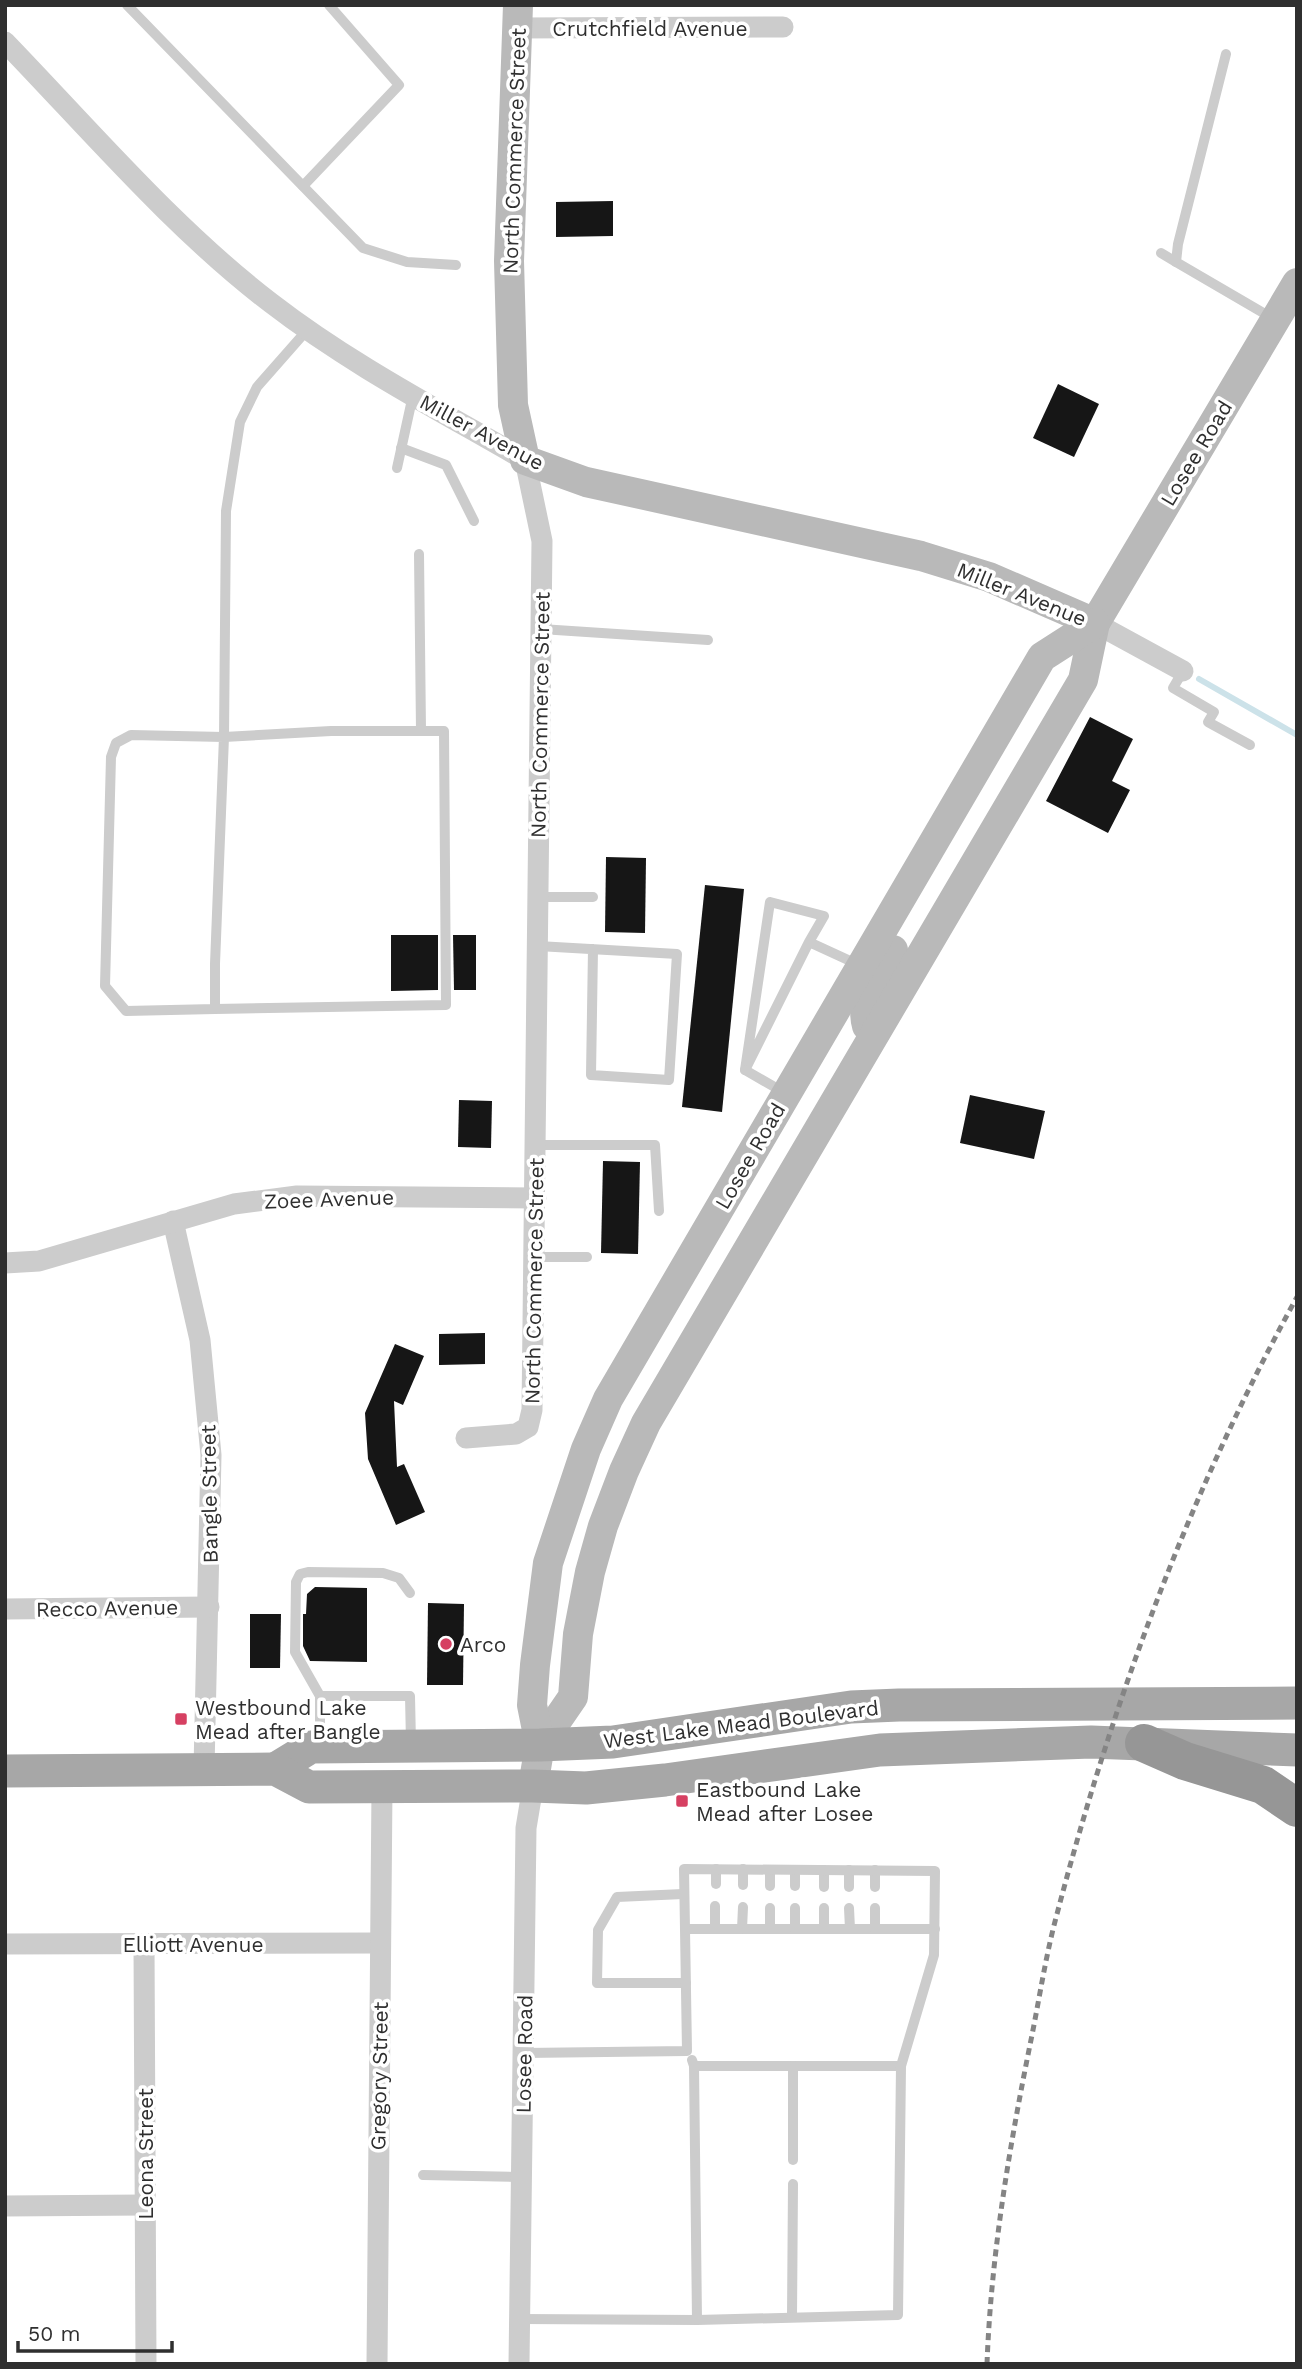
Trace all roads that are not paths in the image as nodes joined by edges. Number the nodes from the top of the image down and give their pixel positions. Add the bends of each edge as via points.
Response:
1 (127, 5) edge
2 (329, 5) edge
3 (518, 17) edge
4 (783, 27) dead end
5 (5, 42) edge
6 (1226, 54) dead end
7 (303, 186) junction
8 (1161, 253) dead end
9 (1176, 262) junction
10 (456, 265) dead end
11 (1297, 283) edge
12 (1275, 320) junction
13 (308, 329) junction
14 (412, 395) junction
15 (401, 448) junction
16 (525, 460) junction
17 (397, 468) dead end
18 (474, 521) dead end
19 (419, 554) dead end
20 (1095, 623) junction
21 (541, 629) junction
22 (708, 640) dead end
23 (1183, 671) joint
24 (421, 731) junction
25 (223, 737) junction
26 (1251, 745) dead end
27 (907, 889) junction
28 (539, 897) junction
29 (593, 897) dead end
30 (809, 943) junction
31 (538, 946) junction
32 (593, 949) junction
33 (861, 966) junction
34 (215, 1009) junction
35 (876, 1031) junction
36 (745, 1070) junction
37 (786, 1094) junction
38 (537, 1146) junction
39 (536, 1198) junction
40 (659, 1211) dead end
41 (173, 1221) junction
42 (535, 1257) junction
43 (587, 1257) dead end
44 (5, 1263) edge
45 (466, 1437) dead end
46 (410, 1593) dead end
47 (209, 1607) junction
48 (5, 1609) edge
49 (320, 1696) junction
50 (1297, 1703) edge
51 (1144, 1743) junction
52 (540, 1745) junction
53 (411, 1746) junction
54 (311, 1747) junction
55 (1297, 1750) edge
56 (204, 1769) junction
57 (275, 1769) junction
58 (5, 1771) edge
59 (533, 1786) junction
60 (382, 1788) junction
61 (1297, 1808) edge
62 (716, 1869) junction
63 (743, 1869) junction
64 (771, 1870) junction
65 (795, 1870) junction
66 (824, 1870) junction
67 (849, 1870) junction
68 (875, 1870) junction
69 (716, 1884) dead end
70 (743, 1885) dead end
71 (770, 1886) dead end
72 (795, 1886) dead end
73 (824, 1887) dead end
74 (849, 1887) dead end
75 (875, 1887) dead end
76 (683, 1894) junction
77 (715, 1906) dead end
78 (743, 1907) dead end
79 (770, 1908) dead end
80 (795, 1908) dead end
81 (824, 1908) dead end
82 (849, 1908) dead end
83 (875, 1908) dead end
84 (715, 1928) junction
85 (685, 1929) junction
86 (742, 1929) junction
87 (770, 1929) junction
88 (795, 1929) junction
89 (824, 1929) junction
90 (849, 1929) junction
91 (875, 1929) junction
92 (935, 1929) junction
93 (380, 1943) junction
94 (5, 1944) edge
95 (144, 1944) junction
96 (686, 1983) junction
97 (688, 2051) junction
98 (523, 2053) junction
99 (694, 2066) junction
100 (793, 2066) junction
101 (901, 2066) junction
102 (793, 2160) dead end
103 (423, 2175) dead end
104 (522, 2177) junction
105 (793, 2184) dead end
106 (145, 2205) junction
107 (5, 2206) edge
108 (792, 2317) junction
109 (520, 2319) junction
110 (698, 2320) junction
111 (146, 2364) edge
112 (377, 2364) edge
113 (519, 2364) edge

1 - 7 lane
2 - 7 lane via 399,85
3 - 4 street, Crutchfield Avenue
3 - 16 main road, North Commerce Street via 509,261 513,405
5 - 13 street, Miller Avenue via 193,237
6 - 9 lane
7 - 10 lane via 363,247 407,262
8 - 9 lane
9 - 12 lane
11 - 12 main road, Losee Road
12 - 20 main road, Losee Road
13 - 14 street, Miller Avenue
13 - 25 lane via 257,387 240,422 226,512
14 - 15 lane
14 - 16 street, Miller Avenue
15 - 17 lane
15 - 18 lane via 446,465
16 - 20 main road, Miller Avenue via 586,482 920,556 989,577
16 - 21 street, North Commerce Street via 542,541
19 - 24 lane
20 - 23 street, Miller Avenue
20 - 27 main road, Losee Road via 1042,657
20 - 35 main road, Losee Road via 1083,680
21 - 22 lane
21 - 28 street, North Commerce Street
23 - 26 lane via 1173,688 1214,712 1208,722
24 - 25 lane
24 - 34 lane via 444,731 446,1006
25 - 34 lane
25 - 34 lane via 131,735 116,743 111,757 104,986 126,1011
27 - 33 main road, Losee Road
27 - 35 main road via 911,916 865,1002 867,1026
28 - 29 lane
28 - 31 street, North Commerce Street
30 - 33 lane
30 - 36 lane
30 - 36 lane via 824,916 770,902
31 - 32 lane
31 - 38 street, North Commerce Street
32 - 32 lane via 677,954 669,1080 591,1075
33 - 37 main road, Losee Road
35 - 52 main road, Losee Road via 646,1423 603,1526 590,1572 578,1634 573,1697
36 - 37 lane
37 - 52 main road, Losee Road via 608,1399 586,1449 548,1563 540,1613 532,1704
38 - 39 street, North Commerce Street
38 - 40 lane via 655,1146
39 - 41 street, Zoee Avenue via 297,1196 234,1204
39 - 42 street, North Commerce Street
41 - 44 street, Zoee Avenue via 39,1261
41 - 47 street, Bangle Street via 200,1340 211,1455
42 - 43 lane
42 - 45 street, North Commerce Street via 528,1427 516,1434
46 - 49 lane via 399,1578 383,1573 300,1574 295,1653
47 - 48 street, Recco Avenue
47 - 56 street, Bangle Street
49 - 53 lane via 410,1696
49 - 54 lane via 320,1723
50 - 52 main road, West Lake Mead Boulevard via 863,1707 613,1741
51 - 55 main road, West Lake Mead Boulevard
51 - 59 main road, West Lake Mead Boulevard via 880,1750 665,1780 586,1788
51 - 61 highway via 1263,1785
52 - 53 main road, West Lake Mead Boulevard
52 - 59 main road, Losee Road
53 - 54 main road, West Lake Mead Boulevard
54 - 57 main road
56 - 57 main road, West Lake Mead Boulevard
56 - 58 main road, West Lake Mead Boulevard
57 - 60 main road, West Lake Mead Boulevard via 309,1787
59 - 60 main road, West Lake Mead Boulevard
59 - 98 street, Losee Road via 526,1828
60 - 93 street, Gregory Street
62 - 63 lane
62 - 69 lane
62 - 76 lane via 684,1868
63 - 64 lane
63 - 70 lane
64 - 65 lane
64 - 71 lane
65 - 66 lane
65 - 72 lane
66 - 67 lane
66 - 73 lane
67 - 68 lane
67 - 74 lane
68 - 75 lane
68 - 92 lane via 935,1871
76 - 85 lane
76 - 96 lane via 617,1897 598,1930 597,1983
77 - 84 lane
78 - 86 lane
79 - 87 lane
80 - 88 lane
81 - 89 lane
82 - 90 lane
83 - 91 lane
84 - 85 lane
84 - 86 lane
85 - 96 lane
86 - 87 lane
87 - 88 lane
88 - 89 lane
89 - 90 lane
90 - 91 lane
91 - 92 lane
92 - 101 lane via 934,1955
93 - 95 street, Elliott Avenue
93 - 112 street, Gregory Street
94 - 95 street, Elliott Avenue
95 - 106 street, Leona Street
96 - 97 lane
97 - 98 lane
97 - 99 lane
98 - 104 street, Losee Road
99 - 100 lane
99 - 110 lane
100 - 101 lane
100 - 102 lane
101 - 108 lane via 898,2315
103 - 104 lane
104 - 109 street, Losee Road
105 - 108 lane
106 - 107 street
106 - 111 street, Leona Street
108 - 110 lane
109 - 110 lane
109 - 113 street, Losee Road

